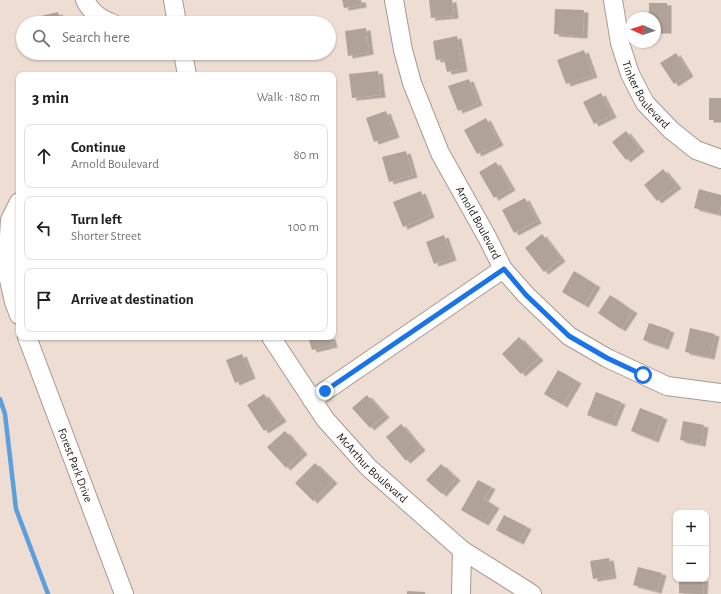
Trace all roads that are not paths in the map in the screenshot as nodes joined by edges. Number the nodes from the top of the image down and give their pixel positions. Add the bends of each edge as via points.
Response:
1 (85, 0) edge
2 (173, 0) edge
3 (394, 0) edge
4 (613, 0) edge
5 (98, 16) edge
6 (173, 16) edge
7 (184, 60) edge
8 (186, 72) edge
9 (721, 159) edge
10 (16, 208) edge
11 (504, 269) junction
12 (16, 308) edge
13 (28, 340) edge
14 (273, 340) edge
15 (721, 394) edge
16 (312, 400) junction
17 (462, 550) junction
18 (124, 594) edge
19 (461, 594) edge
20 (532, 594) edge

1 - 5 street
2 - 6 street
3 - 11 street, Arnold Boulevard via 412,83 440,153
4 - 9 street, Tinker Boulevard via 620,43 630,74 645,103 696,150
7 - 8 street
10 - 12 street via 10,220 7,271
11 - 15 street, Arnold Boulevard via 526,295 569,336 607,358 667,386
11 - 16 street
13 - 18 street, Forest Park Drive
14 - 16 street, McArthur Boulevard
16 - 17 street, McArthur Boulevard via 325,419 368,467
17 - 19 street
17 - 20 street, McArthur Boulevard

